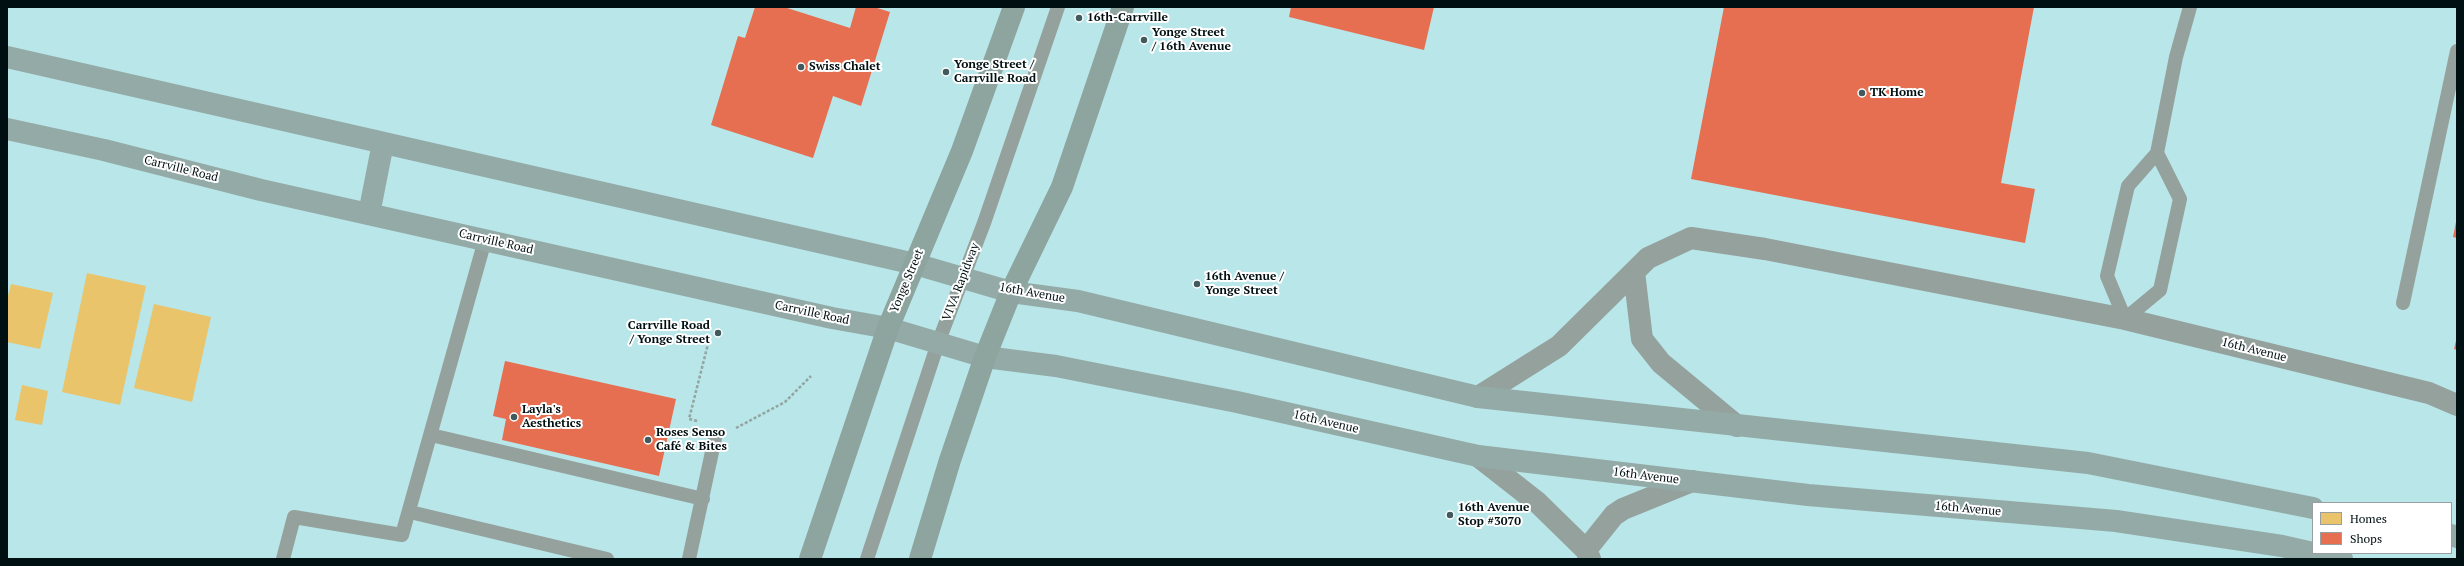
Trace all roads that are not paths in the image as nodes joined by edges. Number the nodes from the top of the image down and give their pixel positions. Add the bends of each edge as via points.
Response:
1 (1014, 7) edge
2 (1058, 7) edge
3 (1123, 7) edge
4 (2190, 7) edge
5 (2457, 50) edge
6 (7, 57) edge
7 (7, 129) edge
8 (383, 143) junction
9 (2157, 153) junction
10 (369, 214) junction
11 (485, 240) junction
12 (915, 264) junction
13 (1634, 272) junction
14 (963, 278) junction
15 (1011, 292) junction
16 (2403, 302) dead end
17 (2125, 319) junction
18 (888, 328) junction
19 (938, 343) junction
20 (985, 357) junction
21 (1478, 398) junction
22 (2457, 405) edge
23 (1737, 426) junction
24 (431, 435) junction
25 (715, 438) dead end
26 (1478, 456) junction
27 (1692, 481) junction
28 (703, 499) junction
29 (2312, 508) edge
30 (410, 512) junction
31 (2312, 553) edge
32 (1588, 554) edge
33 (2319, 554) edge
34 (283, 559) edge
35 (607, 559) edge
36 (690, 559) edge
37 (810, 559) edge
38 (867, 559) edge
39 (920, 559) edge
40 (2342, 559) edge

1 - 12 main road, Yonge Street via 962,150
2 - 14 lane, VIVA Rapidway
3 - 15 main road via 1062,187
4 - 9 lane via 2176,57
5 - 16 lane
6 - 8 main road
7 - 10 main road, Carrville Road
8 - 10 main road
8 - 12 main road
9 - 17 lane via 2128,186 2107,276
9 - 17 lane via 2180,199 2160,290
10 - 11 main road, Carrville Road
11 - 18 main road, Carrville Road via 832,318
11 - 24 lane
12 - 14 main road, 16th Avenue
12 - 18 main road, Yonge Street
13 - 17 street, 16th Avenue via 1648,258 1691,238 1765,249
13 - 21 street, 16th Avenue via 1558,346
13 - 23 street via 1642,339 1661,363
14 - 15 main road, 16th Avenue
14 - 19 lane, VIVA Rapidway
15 - 20 main road
15 - 21 main road, 16th Avenue via 1078,301
17 - 22 street, 16th Avenue via 2430,393
18 - 19 main road, Carrville Road
18 - 37 main road, Yonge Street
19 - 20 main road, Carrville Road
19 - 38 lane, VIVA Rapidway
20 - 26 main road, 16th Avenue via 1079,370 1237,402
20 - 39 main road
21 - 23 main road, 16th Avenue
23 - 29 main road, 16th Avenue via 2088,463
24 - 28 lane
24 - 30 lane
25 - 28 lane
26 - 27 main road, 16th Avenue
26 - 32 street via 1538,503
27 - 31 main road, 16th Avenue via 1808,495 2116,521
27 - 32 street via 1622,508 1614,515
28 - 36 lane
30 - 34 lane via 402,535 294,517
30 - 35 lane
33 - 40 main road, 16th Avenue

